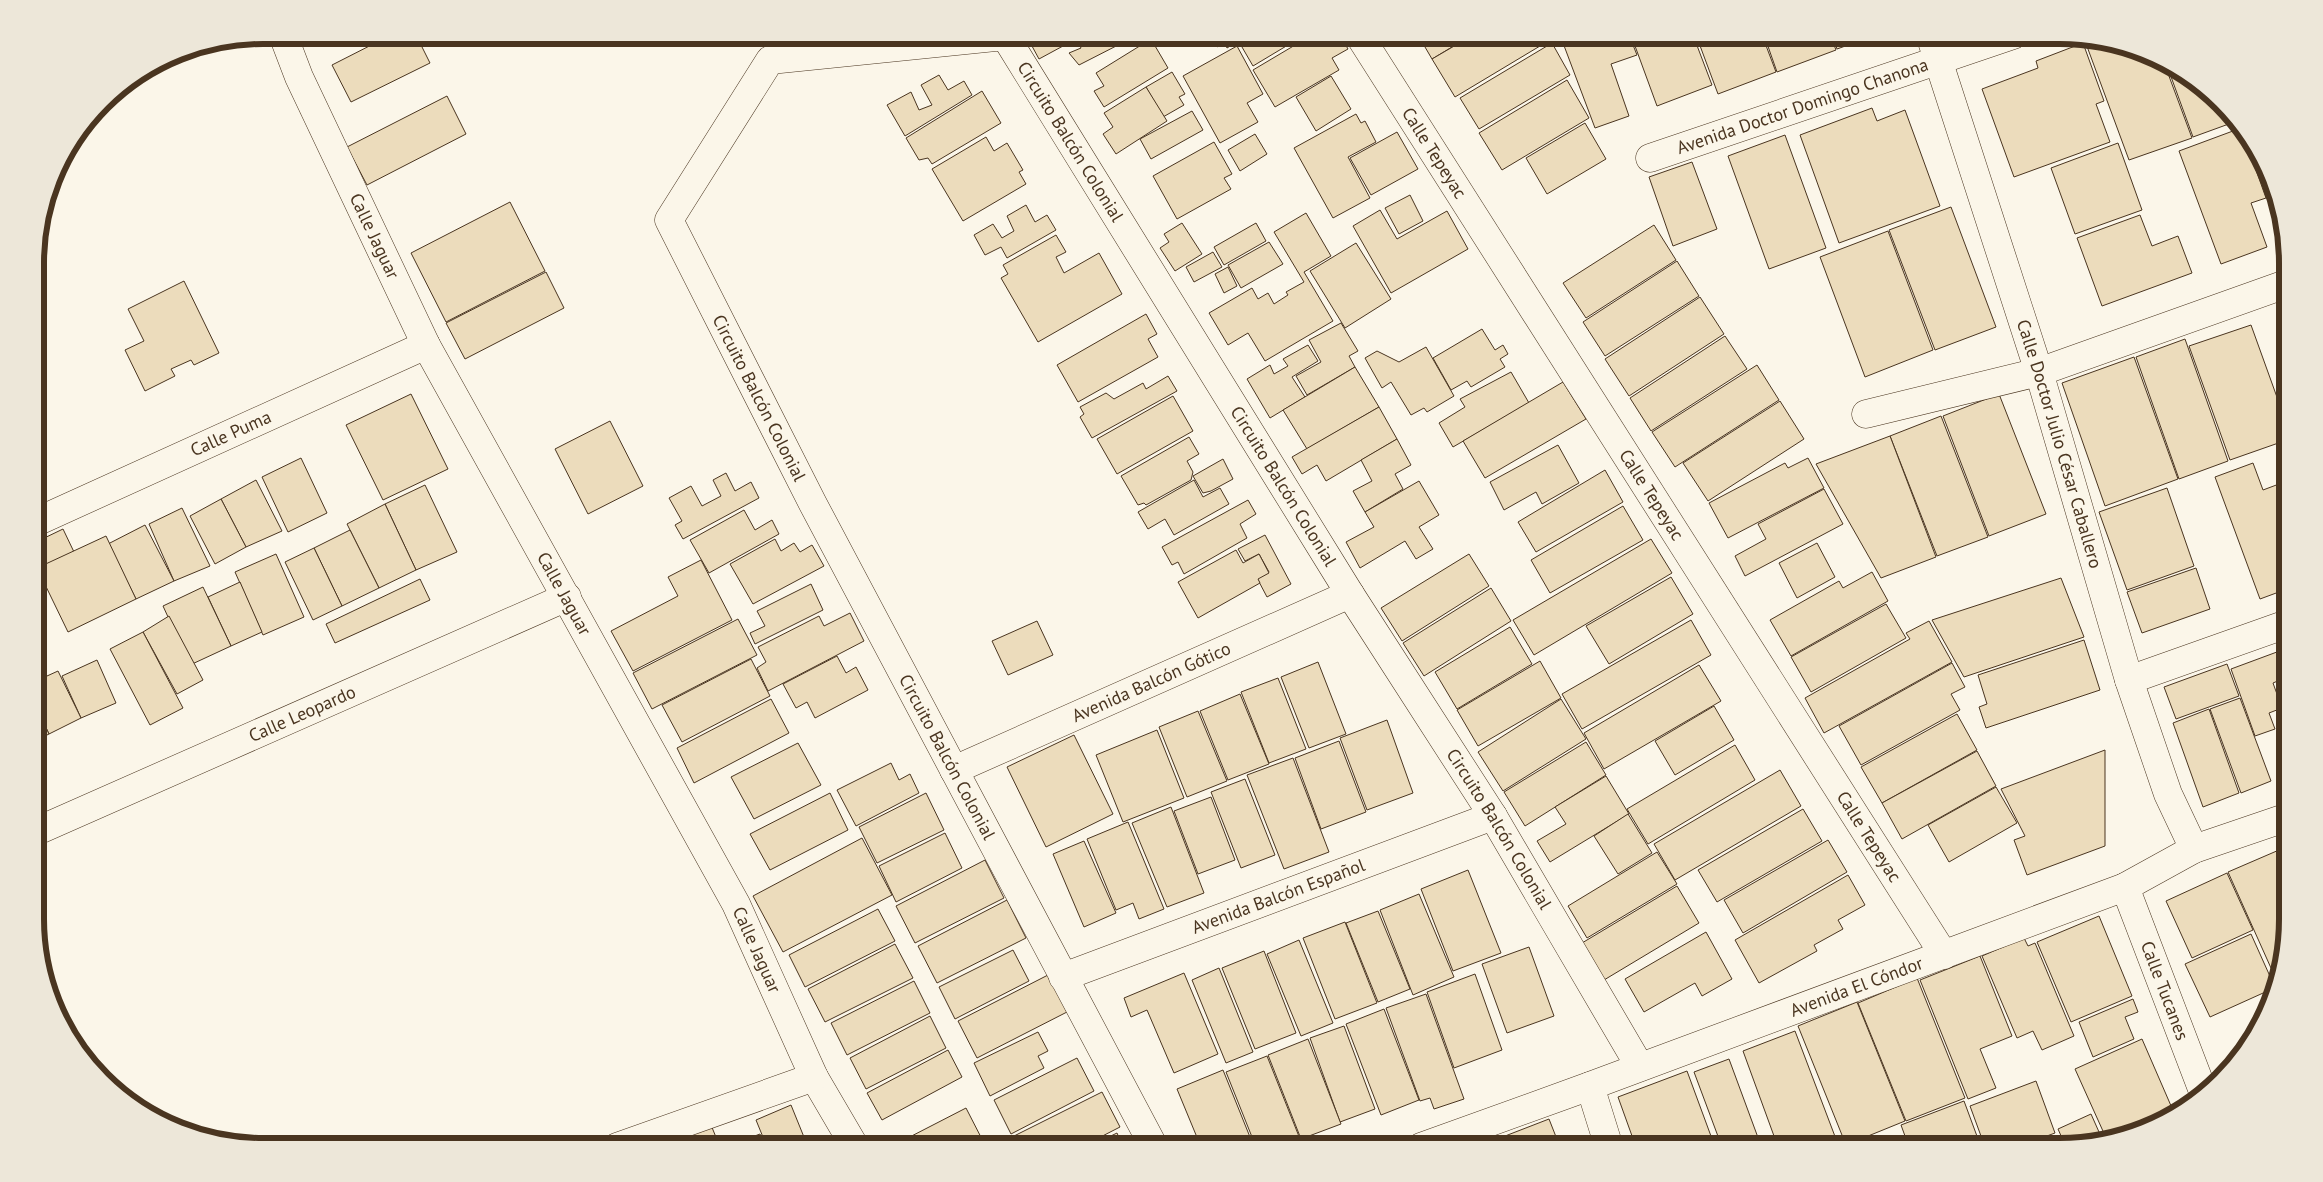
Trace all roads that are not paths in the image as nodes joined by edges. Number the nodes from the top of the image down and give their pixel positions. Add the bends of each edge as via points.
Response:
1 (285, 44) edge
2 (776, 44) edge
3 (927, 44) edge
4 (1010, 44) edge
5 (1365, 44) edge
6 (1954, 44) edge
7 (1934, 47) edge
8 (770, 60) junction
9 (1650, 158) dead end
10 (2279, 287) edge
11 (426, 346) junction
12 (2040, 372) junction
13 (1866, 414) dead end
14 (44, 518) edge
15 (1350, 594) junction
16 (567, 597) junction
17 (2279, 627) edge
18 (2129, 680) junction
19 (954, 770) junction
20 (1493, 816) junction
21 (2279, 819) edge
22 (44, 828) edge
23 (2194, 849) junction
24 (2125, 887) junction
25 (1944, 955) junction
26 (1063, 977) junction
27 (1640, 1067) junction
28 (814, 1078) junction
29 (1590, 1086) junction
30 (2201, 1087) edge
31 (643, 1138) edge
32 (850, 1138) edge
33 (1149, 1138) edge
34 (1446, 1138) edge
35 (1606, 1138) edge

1 - 11 street, Calle Jaguar via 298,77
2 - 8 street
3 - 8 street, Circuito Balcón Colonial
4 - 15 street, Circuito Balcón Colonial
5 - 25 street, Calle Tepeyac
6 - 7 street, Avenida Doctor Domingo Chanona
7 - 9 street, Avenida Doctor Domingo Chanona
7 - 12 street, Calle Doctor Julio César Caballero
8 - 19 street, Circuito Balcón Colonial via 669,220 813,504
10 - 12 street
11 - 14 street, Calle Puma
11 - 16 street, Calle Jaguar
12 - 13 street
12 - 18 street, Calle Doctor Julio César Caballero
15 - 19 street, Avenida Balcón Gótico
15 - 20 street, Circuito Balcón Colonial
16 - 22 street, Calle Leopardo
16 - 28 street, Calle Jaguar via 736,904
17 - 18 street
18 - 23 street, Calle Doctor Julio César Caballero via 2168,794
19 - 26 street, Circuito Balcón Colonial
20 - 26 street, Avenida Balcón Español
20 - 27 street, Circuito Balcón Colonial
21 - 23 street, Avenida El Cóndor
23 - 24 street, Avenida El Cóndor
24 - 25 street, Avenida El Cóndor
24 - 30 street, Calle Tucanes
25 - 27 street, Avenida El Cóndor
26 - 33 street, Circuito Balcón Colonial
27 - 29 street, Avenida El Cóndor
28 - 31 street
28 - 32 street, Calle Jaguar
29 - 34 street, Avenida El Cóndor
29 - 35 street

